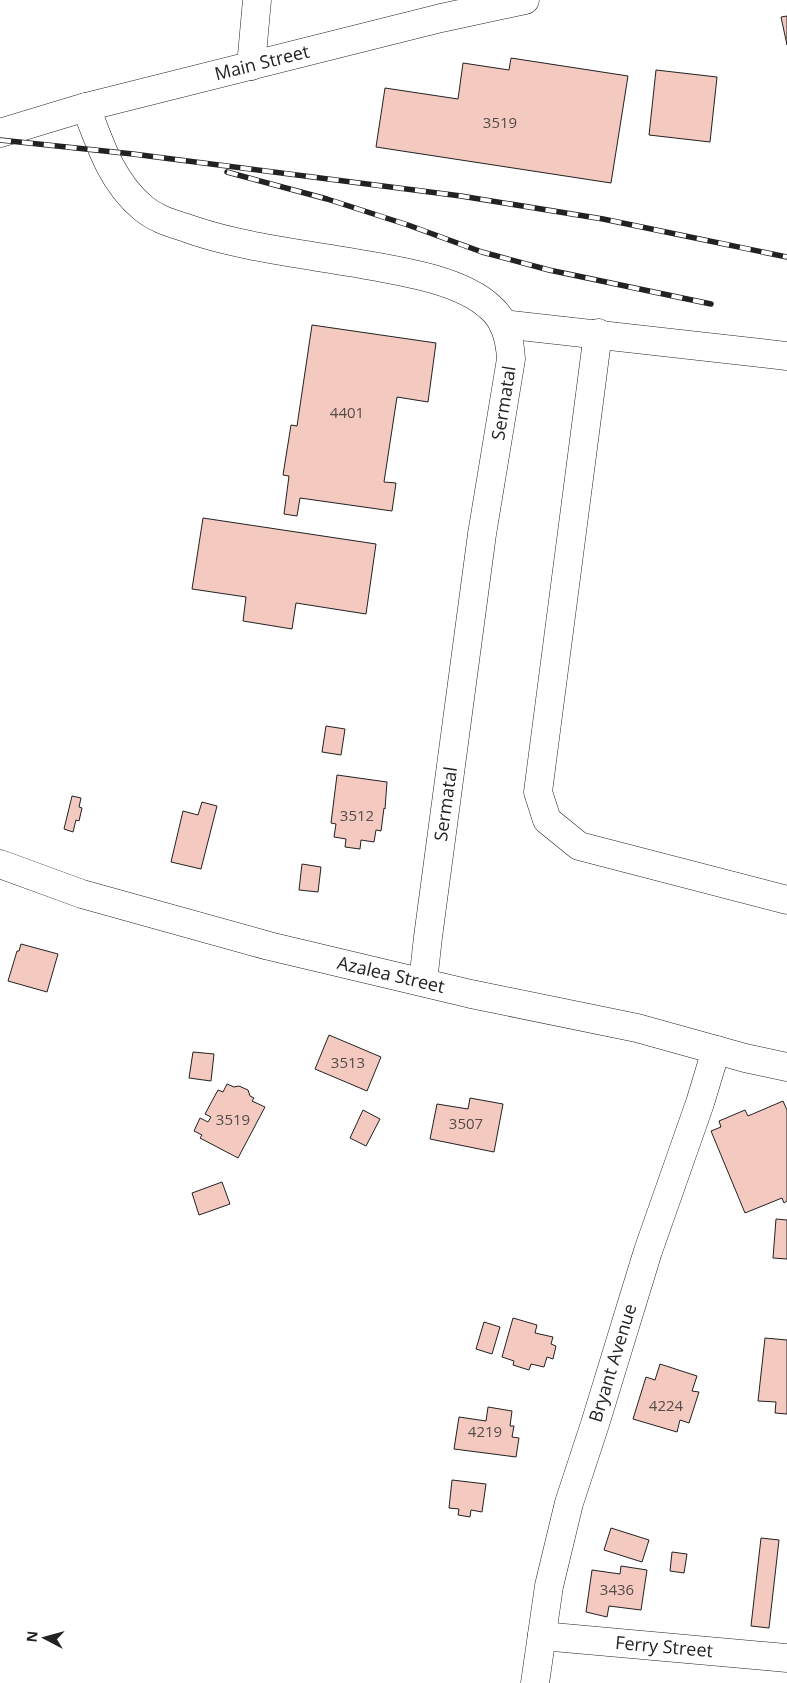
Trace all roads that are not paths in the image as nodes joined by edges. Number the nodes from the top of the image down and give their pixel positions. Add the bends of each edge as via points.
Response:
1 (257, 0) edge
2 (525, 0) edge
3 (493, 4) edge
4 (251, 66) junction
5 (86, 107) junction
6 (0, 133) edge
7 (503, 324) junction
8 (598, 333) junction
9 (787, 356) edge
10 (0, 864) edge
11 (787, 900) edge
12 (423, 982) junction
13 (716, 1050) junction
14 (787, 1067) edge
15 (542, 1636) junction
16 (787, 1658) edge
17 (535, 1683) edge

1 - 4 street
2 - 3 street, Main Street
3 - 4 street, Main Street
4 - 5 street, Main Street
5 - 6 street, Main Street
5 - 7 street, Sermatal via 113,172 128,194 145,210 162,219 210,236 437,280 478,297 492,308
7 - 8 street
7 - 12 street, Sermatal via 510,340 511,359 482,534
8 - 9 street
8 - 11 street via 538,792 547,820 579,846
10 - 12 street, Azalea Street via 101,899 269,946
12 - 13 street, Azalea Street via 637,1028
13 - 14 street, Azalea Street
13 - 15 street, Bryant Avenue via 648,1251 569,1503 549,1586
15 - 16 street, Ferry Street
15 - 17 street, Bryant Avenue

